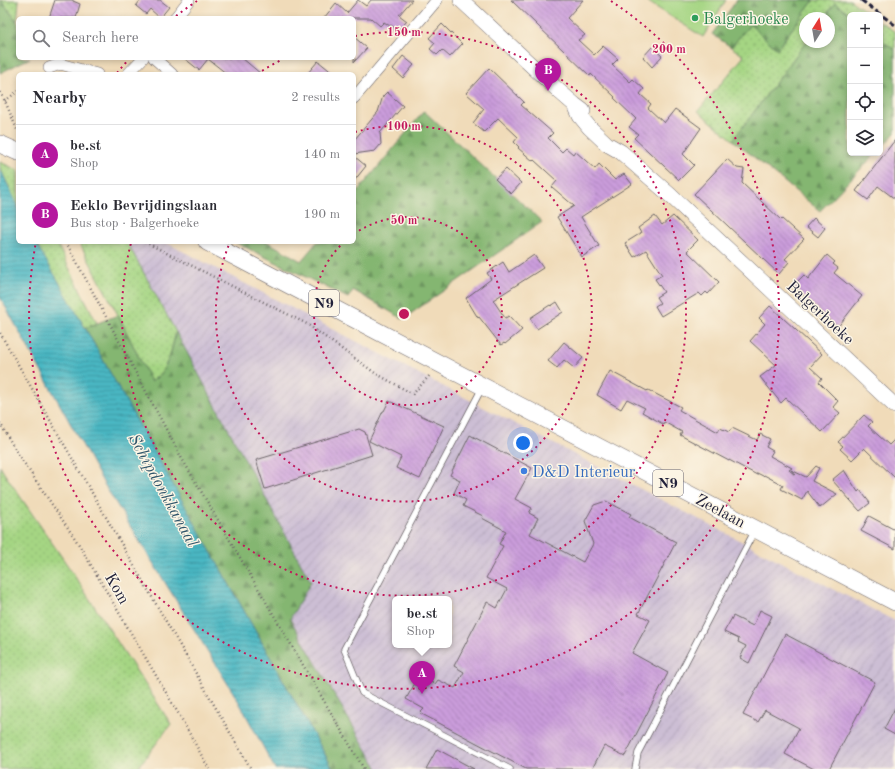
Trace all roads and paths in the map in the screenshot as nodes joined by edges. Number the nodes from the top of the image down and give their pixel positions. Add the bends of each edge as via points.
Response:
1 (189, 0) edge
2 (437, 0) edge
3 (461, 0) edge
4 (177, 16) edge
5 (142, 60) edge
6 (156, 60) edge
7 (49, 68) dead end
8 (90, 72) edge
9 (130, 72) edge
10 (170, 72) edge
11 (0, 92) edge
12 (16, 93) edge
13 (356, 96) edge
14 (5, 101) junction
15 (16, 127) edge
16 (0, 144) edge
17 (16, 151) edge
18 (67, 244) edge
19 (149, 244) edge
20 (211, 244) edge
21 (0, 333) edge
22 (440, 363) junction
23 (483, 386) junction
24 (895, 406) edge
25 (0, 423) edge
26 (756, 529) junction
27 (895, 602) edge
28 (209, 769) edge
29 (252, 769) edge
30 (364, 769) edge
31 (510, 769) edge
32 (635, 769) edge

1 - 4 street
2 - 13 street
3 - 24 main road, Balgerhoeke via 575,105 613,138 639,156 671,196
5 - 9 street
6 - 10 street
7 - 8 street via 60,64
11 - 14 path
12 - 14 path
14 - 15 path
16 - 17 main road
18 - 30 path via 181,457
19 - 22 path via 307,324 375,373 413,394
20 - 22 main road, N9
21 - 29 path
22 - 23 main road, Zeelaan / N9
23 - 26 main road, Zeelaan / N9
23 - 31 lane via 344,649 362,693
25 - 28 path, Kom via 78,543
26 - 27 main road, Zeelaan / N9
26 - 32 lane via 638,753

